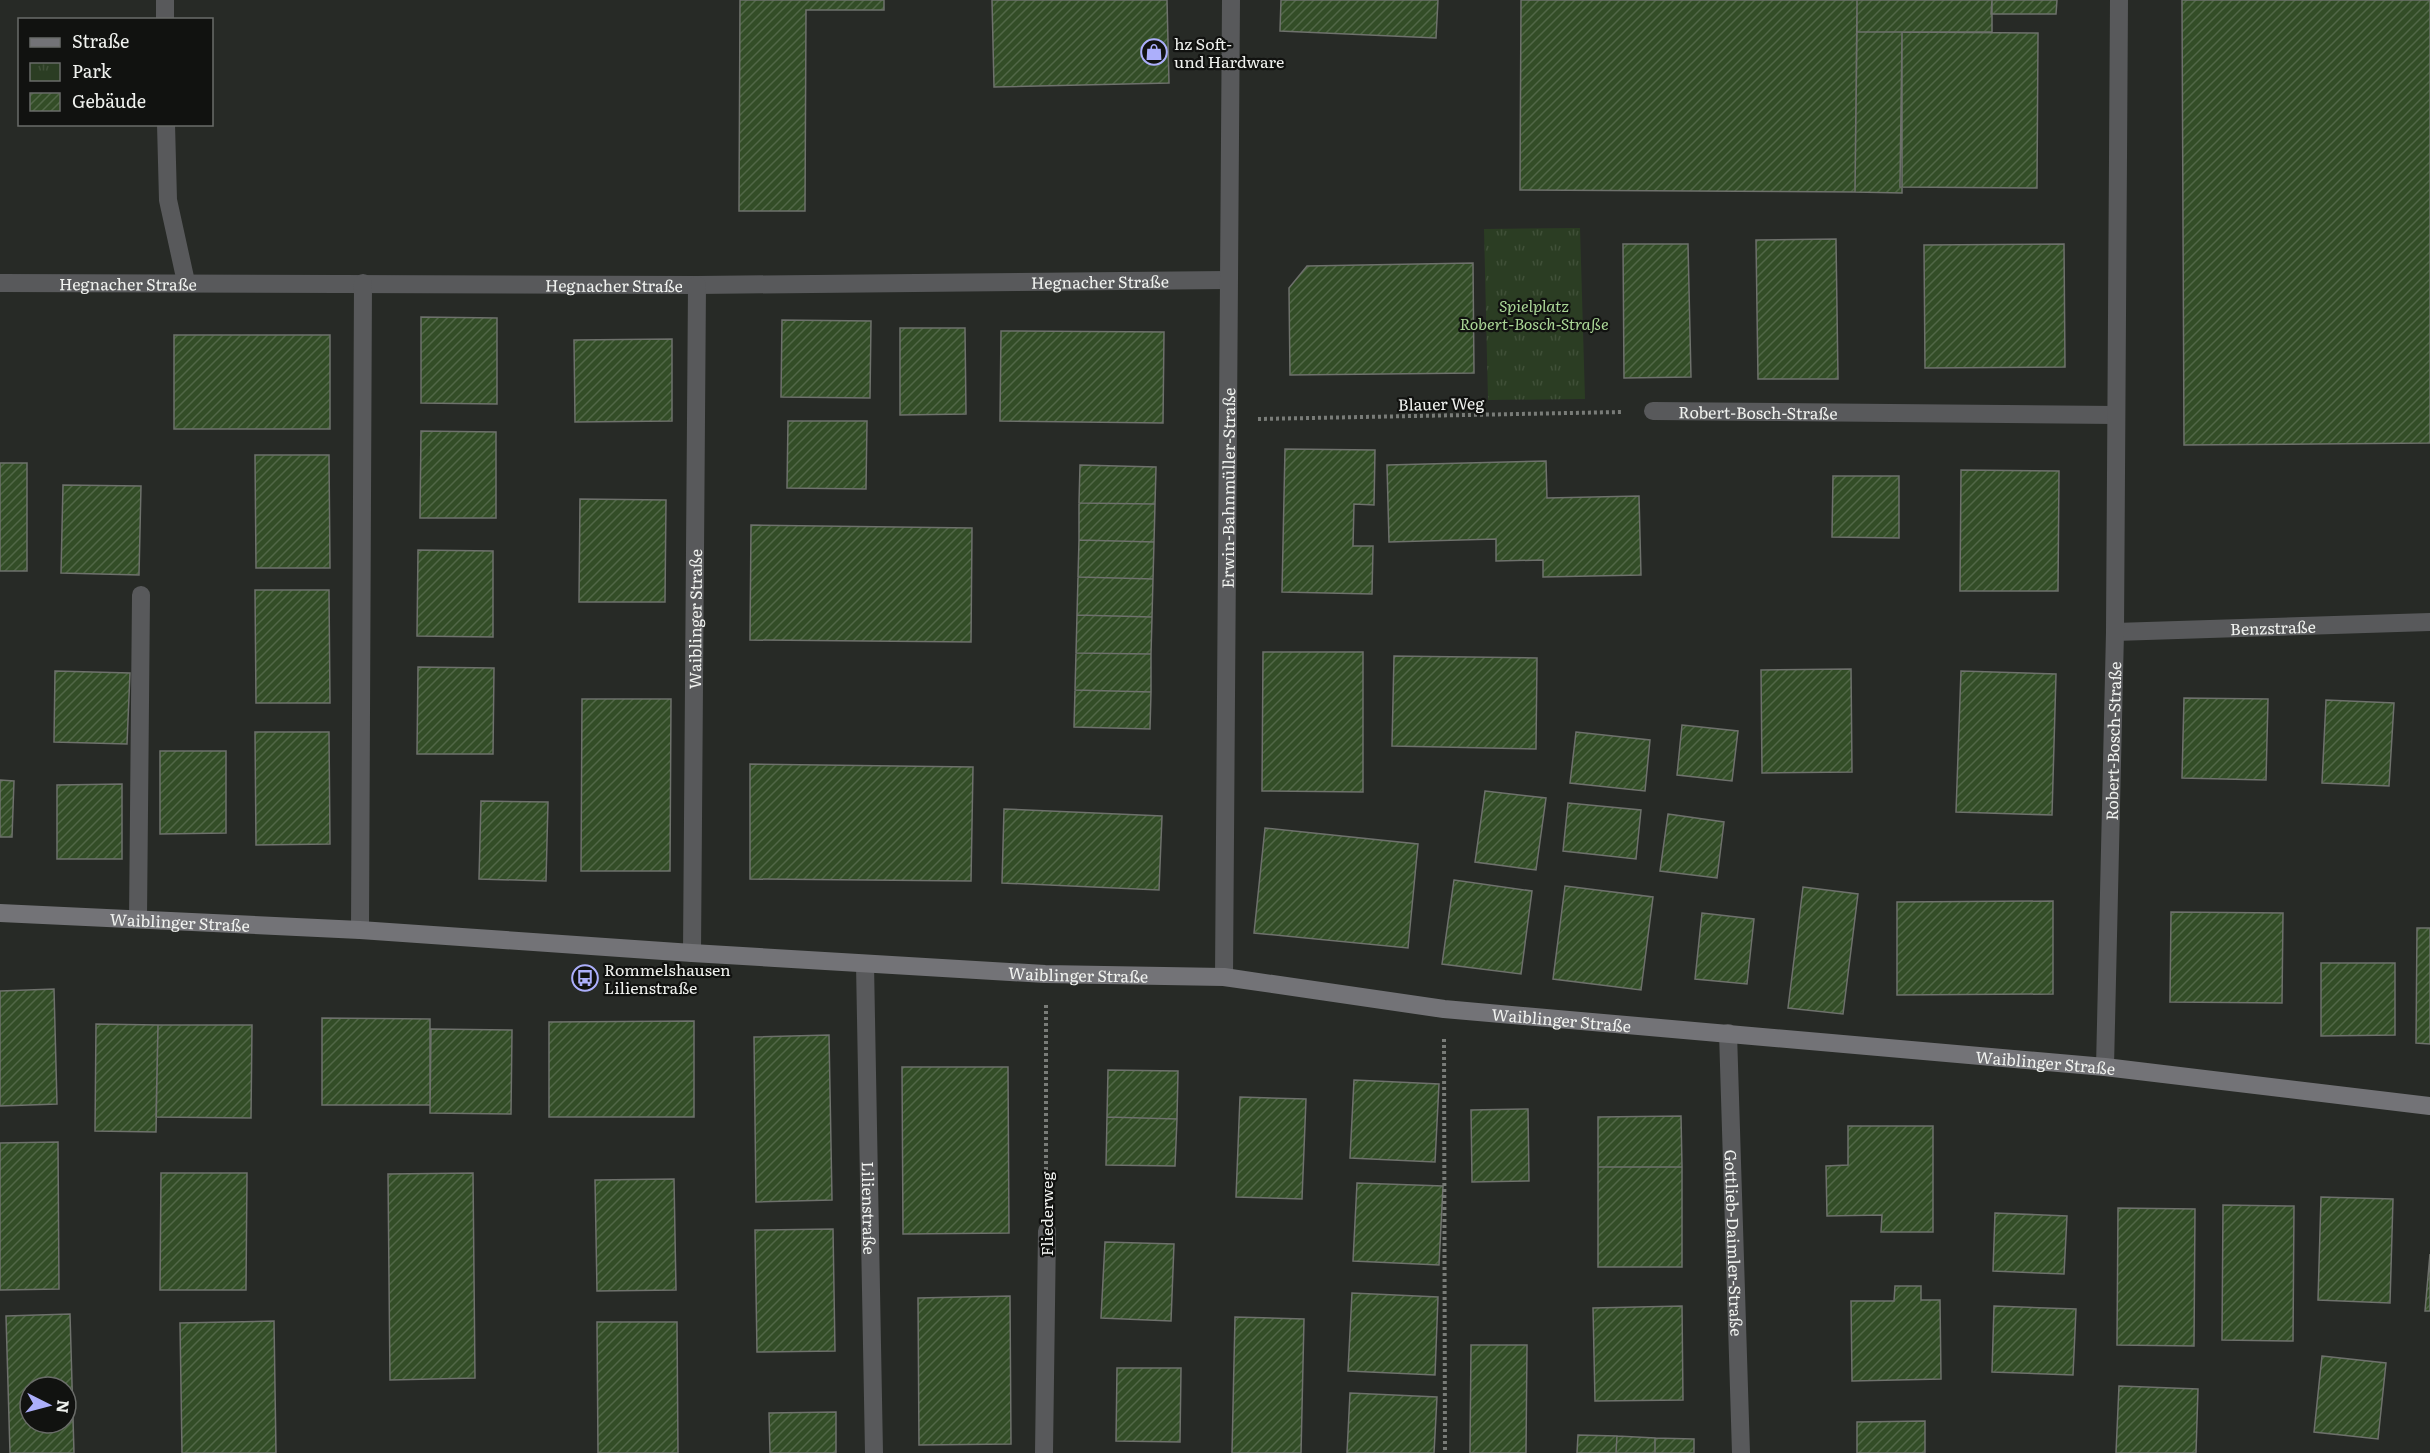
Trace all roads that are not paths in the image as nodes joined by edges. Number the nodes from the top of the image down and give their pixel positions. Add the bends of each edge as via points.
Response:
1 (165, 0) edge
2 (1231, 0) edge
3 (2119, 0) edge
4 (165, 18) edge
5 (166, 126) edge
6 (1227, 280) junction
7 (186, 282) junction
8 (0, 283) edge
9 (363, 283) junction
10 (697, 285) junction
11 (1653, 411) road end
12 (2116, 415) junction
13 (141, 595) dead end
14 (2430, 622) edge
15 (2115, 632) junction
16 (0, 913) edge
17 (138, 920) junction
18 (360, 930) junction
19 (692, 953) junction
20 (865, 964) junction
21 (1224, 977) junction
22 (1728, 1033) junction
23 (2105, 1067) junction
24 (2430, 1106) edge
25 (1047, 1231) road end
26 (874, 1453) edge
27 (1044, 1453) edge
28 (1741, 1453) edge

1 - 4 street
2 - 6 street, Erwin-Bahnmüller-Straße
3 - 12 street, Robert-Bosch-Straße
5 - 7 street via 168,200
6 - 10 street, Hegnacher Straße
6 - 21 street, Erwin-Bahnmüller-Straße
7 - 8 street, Hegnacher Straße
7 - 9 street, Hegnacher Straße
9 - 10 street, Hegnacher Straße
9 - 18 street
10 - 19 street, Waiblinger Straße
11 - 12 street, Robert-Bosch-Straße
12 - 15 street, Robert-Bosch-Straße
13 - 17 street
14 - 15 street, Benzstraße
15 - 23 street, Robert-Bosch-Straße
16 - 17 street, Waiblinger Straße
17 - 18 street, Waiblinger Straße
18 - 19 street, Waiblinger Straße
19 - 20 street, Waiblinger Straße
20 - 21 street, Waiblinger Straße via 1046,974
20 - 26 street, Lilienstraße
21 - 22 street, Waiblinger Straße via 1444,1009
22 - 23 street, Waiblinger Straße
22 - 28 street, Gottlieb-Daimler-Straße
23 - 24 street, Waiblinger Straße
25 - 27 street, Fliederweg

